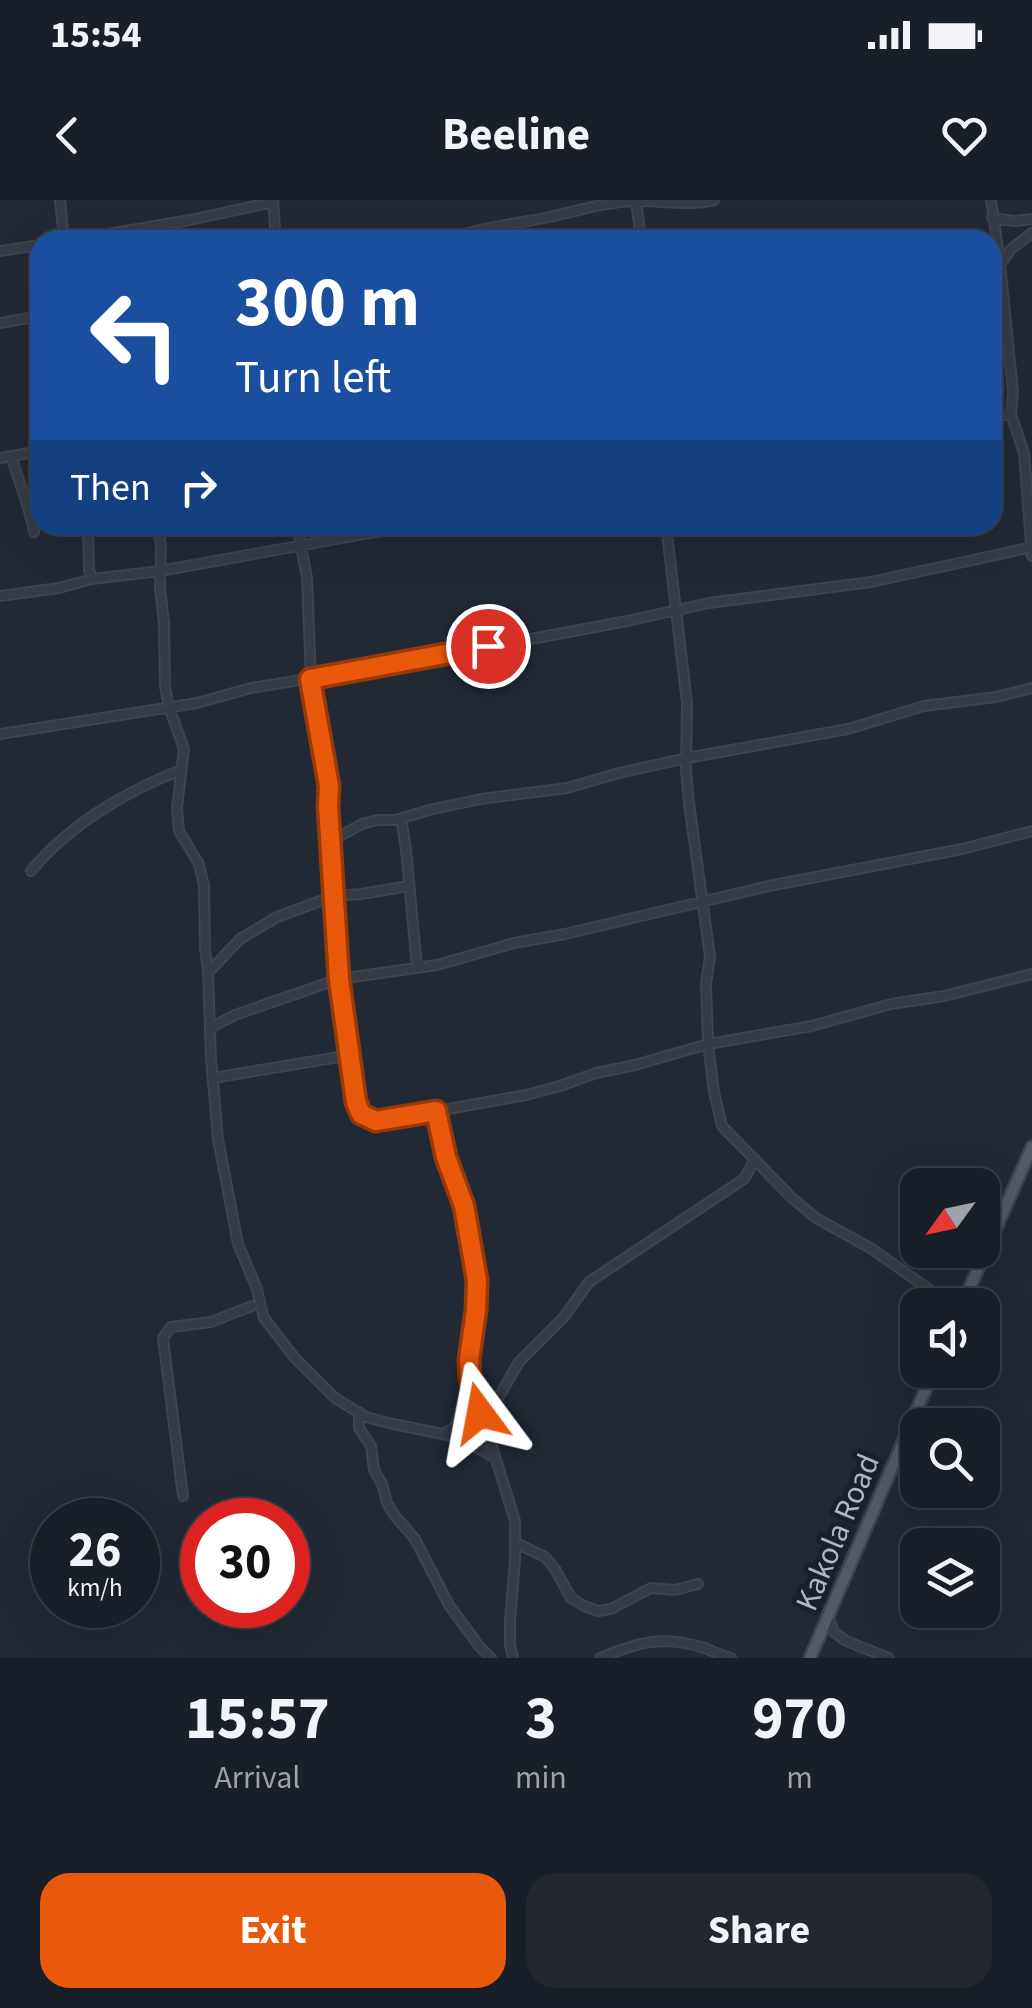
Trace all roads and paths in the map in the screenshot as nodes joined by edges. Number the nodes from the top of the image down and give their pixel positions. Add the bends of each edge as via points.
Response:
1 (60, 200) edge
2 (636, 200) edge
3 (714, 200) edge
4 (990, 200) edge
5 (273, 201) edge
6 (992, 218) junction
7 (1032, 218) edge
8 (140, 228) joint
9 (63, 230) edge
10 (129, 230) edge
11 (275, 230) edge
12 (483, 230) edge
13 (640, 230) edge
14 (994, 230) edge
15 (1032, 233) edge
16 (30, 246) edge
17 (0, 250) edge
18 (1002, 265) edge
19 (1002, 295) edge
20 (30, 318) edge
21 (0, 324) edge
22 (1011, 414) junction
23 (1002, 416) edge
24 (30, 453) edge
25 (11, 456) junction
26 (0, 458) edge
27 (30, 512) edge
28 (90, 535) edge
29 (159, 535) edge
30 (299, 535) edge
31 (355, 535) edge
32 (667, 535) edge
33 (301, 544) junction
34 (1032, 547) edge
35 (1032, 556) edge
36 (160, 571) junction
37 (92, 580) junction
38 (0, 596) edge
39 (675, 611) junction
40 (310, 679) junction
41 (1032, 688) edge
42 (169, 707) junction
43 (0, 734) edge
44 (687, 758) junction
45 (181, 770) junction
46 (401, 819) junction
47 (1032, 831) edge
48 (331, 841) junction
49 (31, 870) dead end
50 (409, 886) junction
51 (334, 896) junction
52 (702, 903) junction
53 (416, 968) junction
54 (208, 973) junction
55 (1032, 974) edge
56 (339, 979) junction
57 (210, 1028) junction
58 (708, 1044) junction
59 (351, 1055) junction
60 (213, 1078) junction
61 (436, 1111) junction
62 (1032, 1147) edge
63 (755, 1158) junction
64 (927, 1288) edge
65 (970, 1288) edge
66 (252, 1306) dead end
67 (470, 1378) junction
68 (926, 1388) edge
69 (359, 1412) junction
70 (480, 1413) junction
71 (455, 1428) junction
72 (443, 1434) junction
73 (494, 1457) junction
74 (184, 1496) dead end
75 (516, 1543) junction
76 (698, 1584) dead end
77 (828, 1616) junction
78 (491, 1658) edge
79 (513, 1658) edge
80 (600, 1658) edge
81 (731, 1658) edge
82 (810, 1658) edge
83 (889, 1658) edge

1 - 9 street
2 - 3 street
2 - 12 street
2 - 13 street
4 - 6 street
5 - 8 street
5 - 11 street
6 - 7 street
6 - 14 street
8 - 10 street
15 - 18 street
16 - 17 street
19 - 22 street
20 - 21 street
22 - 23 street
22 - 34 street via 1024,453
24 - 25 street
25 - 26 street
25 - 27 street
28 - 37 street
29 - 36 street
30 - 33 street
31 - 33 street
32 - 39 street
33 - 36 street
33 - 40 street
34 - 35 street
34 - 39 street via 870,582
36 - 37 street
36 - 42 street
37 - 38 street
39 - 40 street
39 - 44 street
40 - 42 street
40 - 48 street via 329,786
41 - 44 street
42 - 43 street
42 - 45 street via 184,745
44 - 46 street
44 - 52 street
45 - 49 street via 118,800
45 - 54 street via 179,831 202,872
46 - 48 street via 369,822
46 - 50 street
47 - 52 street
48 - 51 street
50 - 51 street
50 - 53 street
51 - 54 street via 250,932
51 - 56 street
52 - 53 street
52 - 58 street via 710,957
53 - 56 street
54 - 57 street
55 - 58 street
56 - 57 street
56 - 59 street
57 - 60 street
58 - 61 street via 526,1095
58 - 63 street via 722,1126
59 - 60 street
59 - 61 street via 356,1102 366,1118
60 - 69 street via 238,1244 264,1318 326,1391
61 - 67 street via 477,1280
62 - 65 main road
63 - 64 street via 816,1218
63 - 70 street via 744,1180 589,1282
66 - 74 street via 171,1328 163,1338
67 - 70 street
67 - 71 street
68 - 77 main road, Kakola Road
69 - 72 street
69 - 78 street via 387,1503 415,1538 449,1605
70 - 71 street
70 - 73 street
71 - 72 street
72 - 73 street
73 - 75 street
75 - 76 street via 545,1557 571,1598 593,1610 611,1609 651,1588
75 - 79 street
77 - 82 main road, Kakola Road
77 - 83 street via 834,1632
80 - 81 street via 657,1640

